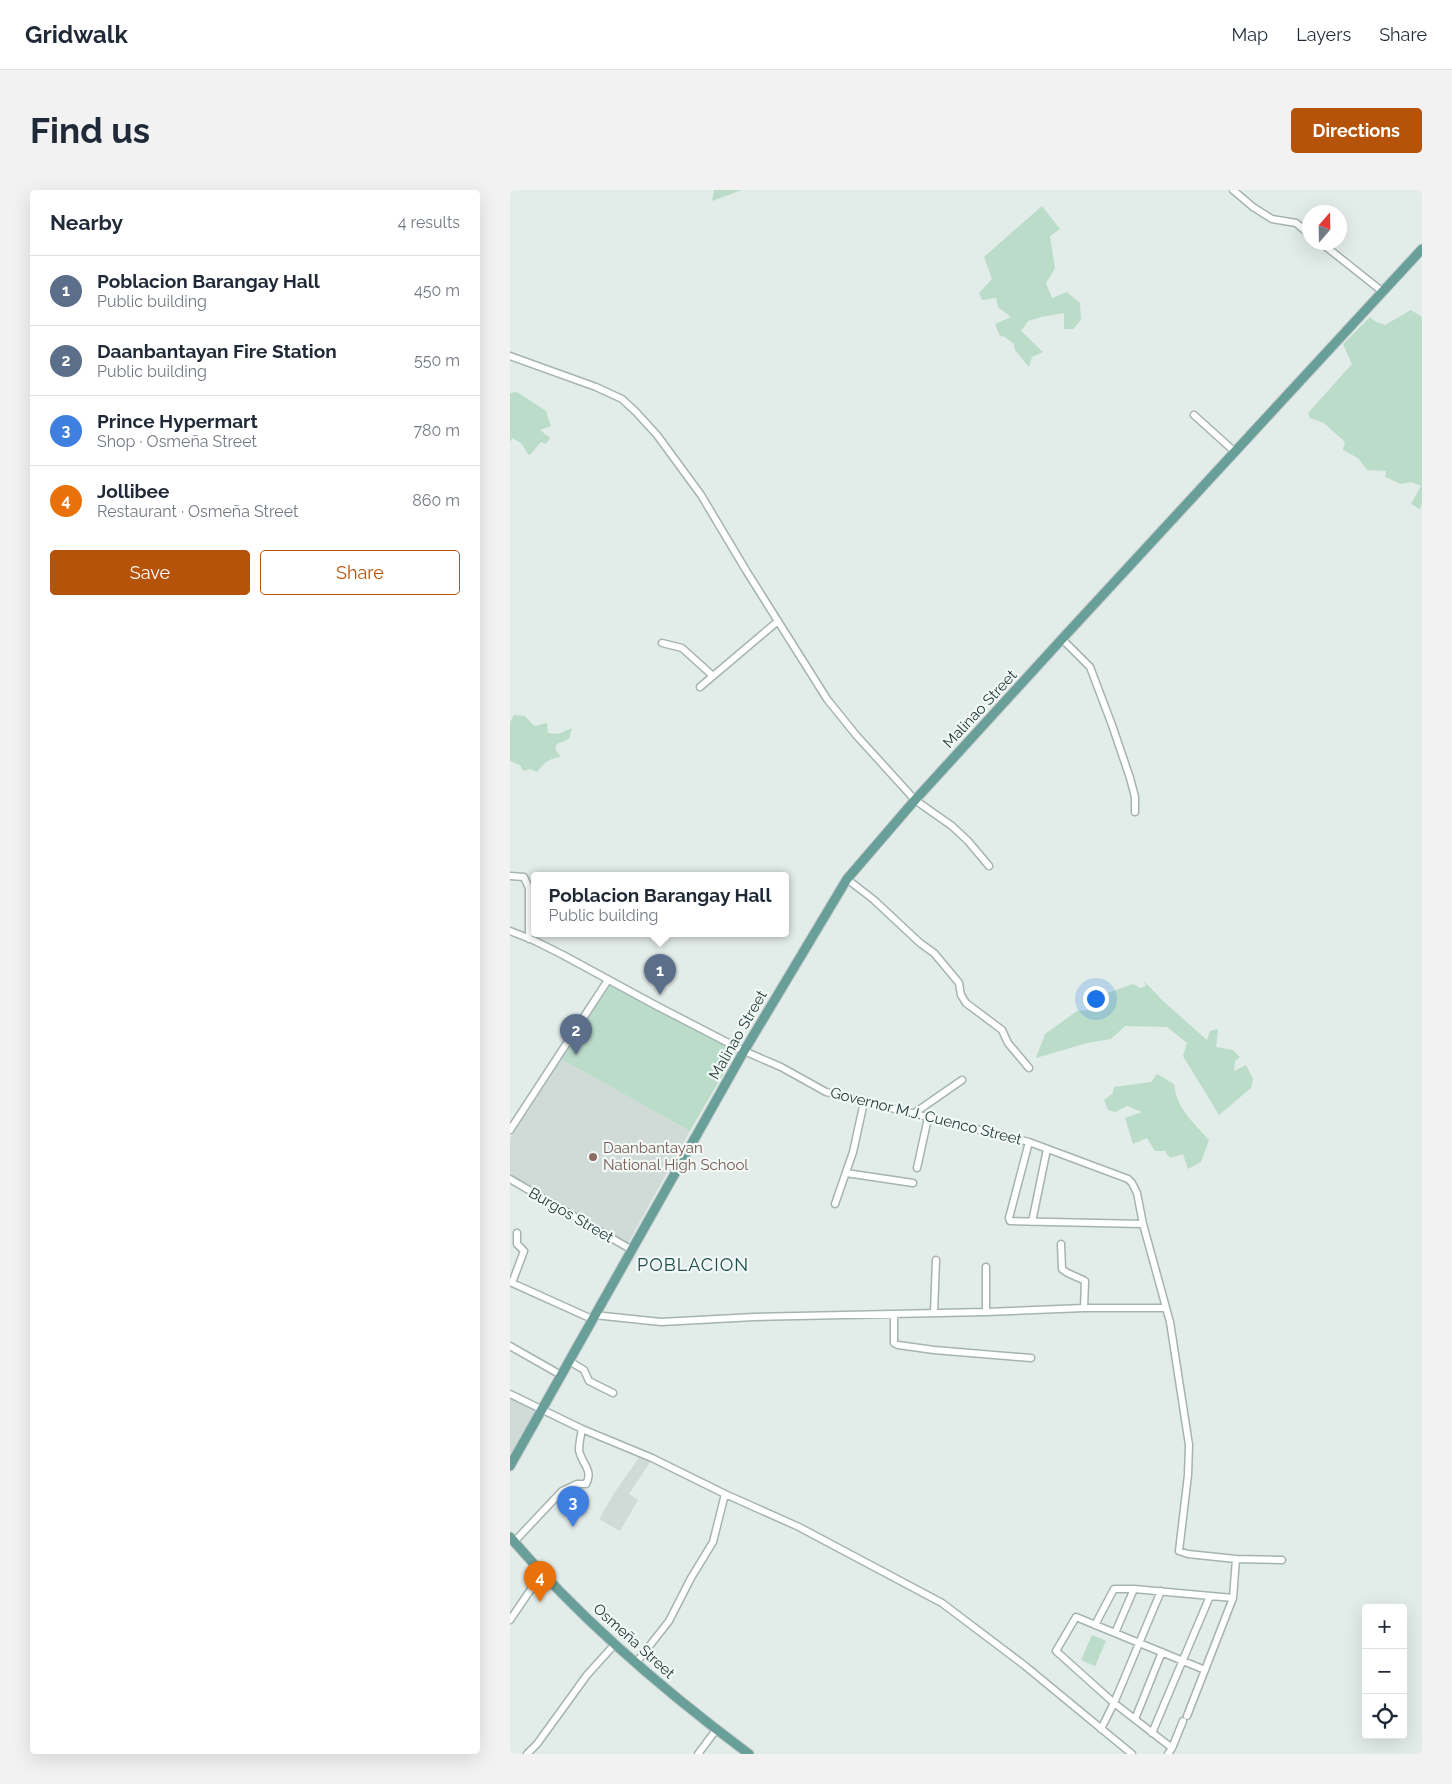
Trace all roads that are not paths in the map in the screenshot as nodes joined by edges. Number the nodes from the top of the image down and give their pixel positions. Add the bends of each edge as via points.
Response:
1 (1233, 190) edge
2 (1302, 228) edge
3 (1422, 249) edge
4 (1330, 250) edge
5 (1383, 292) junction
6 (510, 356) edge
7 (1194, 415) dead end
8 (1235, 452) junction
9 (778, 621) junction
10 (1062, 639) junction
11 (662, 643) dead end
12 (713, 676) junction
13 (700, 687) dead end
14 (915, 800) junction
15 (1135, 812) dead end
16 (989, 866) dead end
17 (510, 876) edge
18 (846, 878) junction
19 (510, 931) edge
20 (529, 939) junction
21 (608, 980) junction
22 (744, 1051) junction
23 (1029, 1068) dead end
24 (962, 1080) dead end
25 (864, 1102) junction
26 (913, 1114) junction
27 (928, 1118) junction
28 (510, 1130) edge
29 (1029, 1142) junction
30 (1048, 1149) junction
31 (917, 1168) dead end
32 (846, 1173) junction
33 (510, 1179) edge
34 (913, 1182) dead end
35 (835, 1204) dead end
36 (1032, 1222) junction
37 (1143, 1224) junction
38 (517, 1232) dead end
39 (1061, 1244) dead end
40 (632, 1250) junction
41 (936, 1260) dead end
42 (986, 1266) dead end
43 (511, 1282) edge
44 (1084, 1308) junction
45 (1166, 1308) junction
46 (986, 1312) junction
47 (934, 1313) junction
48 (894, 1314) junction
49 (593, 1317) junction
50 (510, 1346) edge
51 (1031, 1358) dead end
52 (569, 1361) junction
53 (561, 1375) junction
54 (612, 1393) dead end
55 (510, 1394) edge
56 (541, 1409) junction
57 (582, 1429) junction
58 (510, 1466) edge
59 (725, 1494) junction
60 (512, 1540) edge
61 (1236, 1559) junction
62 (1282, 1560) dead end
63 (542, 1573) junction
64 (1134, 1589) junction
65 (1161, 1591) junction
66 (1210, 1596) junction
67 (1233, 1598) junction
68 (510, 1620) edge
69 (1096, 1625) junction
70 (1115, 1633) junction
71 (1139, 1643) junction
72 (615, 1644) junction
73 (1162, 1652) junction
74 (1184, 1660) junction
75 (636, 1663) junction
76 (1205, 1670) junction
77 (1114, 1703) junction
78 (1134, 1719) junction
79 (1101, 1729) junction
80 (716, 1730) junction
81 (1152, 1733) junction
82 (1172, 1748) junction
83 (526, 1754) edge
84 (698, 1754) edge
85 (749, 1754) edge
86 (1132, 1754) edge
87 (1168, 1754) edge

1 - 2 street via 1272,219 1296,223
3 - 5 main road, Malinao Street
4 - 5 street
5 - 8 main road, Malinao Street
6 - 9 street via 596,387 622,400 636,412 701,495
7 - 8 street
8 - 10 main road, Malinao Street
9 - 12 street
9 - 14 street via 827,699
10 - 14 main road, Malinao Street
10 - 15 street via 1090,668 1130,778
11 - 12 street via 682,648
12 - 13 street
14 - 16 street via 952,826
14 - 18 main road, Malinao Street
17 - 20 street via 524,877 529,888
18 - 22 main road, Malinao Street
18 - 23 street via 934,953 959,983 966,1003 1002,1030 1008,1043
19 - 20 street, Governor M.J. Cuenco Street
20 - 21 street, Governor M.J. Cuenco Street
21 - 22 street, Governor M.J. Cuenco Street
21 - 28 street
22 - 25 street, Governor M.J. Cuenco Street via 826,1092
22 - 40 main road, Malinao Street
24 - 26 street
25 - 26 street, Governor M.J. Cuenco Street
25 - 32 street
26 - 27 street, Governor M.J. Cuenco Street
27 - 29 street, Governor M.J. Cuenco Street
27 - 31 street
29 - 30 street, Governor M.J. Cuenco Street
29 - 36 street via 1009,1218 1010,1221
30 - 36 street
30 - 37 street, Governor M.J. Cuenco Street via 1122,1176 1132,1183
32 - 34 street
32 - 35 street
33 - 40 street, Burgos Street
36 - 37 street
37 - 45 street
38 - 43 street via 517,1244 524,1251
39 - 44 street via 1062,1269 1085,1281
40 - 49 main road, Malinao Street
41 - 47 street
42 - 46 street
43 - 49 street
44 - 45 street
44 - 46 street
45 - 61 street via 1189,1445 1179,1551
46 - 47 street
47 - 48 street
48 - 49 street via 661,1322
48 - 51 street via 893,1339 898,1345
49 - 52 main road, Malinao Street
50 - 53 street
52 - 53 main road, Malinao Street
52 - 54 street via 584,1370 590,1381
53 - 56 main road, Malinao Street
55 - 56 street
56 - 57 street
56 - 58 main road, Malinao Street
57 - 59 street via 652,1458
57 - 60 street via 579,1452 589,1471 586,1484 577,1484 562,1491
59 - 75 street via 710,1548 669,1621
59 - 79 street via 828,1541 949,1607
60 - 63 main road, Osmeña Street
61 - 62 street
61 - 67 street
63 - 68 street
63 - 72 main road, Osmeña Street
64 - 65 street
64 - 69 street via 1114,1589
64 - 70 street
65 - 66 street
65 - 71 street
66 - 67 street
66 - 74 street
67 - 76 street
69 - 70 street
69 - 77 street via 1076,1617 1056,1651
70 - 71 street
71 - 73 street
71 - 77 street
72 - 75 main road, Osmeña Street
72 - 83 street
73 - 74 street
73 - 78 street
74 - 76 street
74 - 81 street
75 - 80 main road, Osmeña Street
76 - 82 street
77 - 78 street
77 - 79 street
78 - 81 street
79 - 86 street
80 - 84 street
80 - 85 main road, Osmeña Street
81 - 82 street
82 - 87 street

